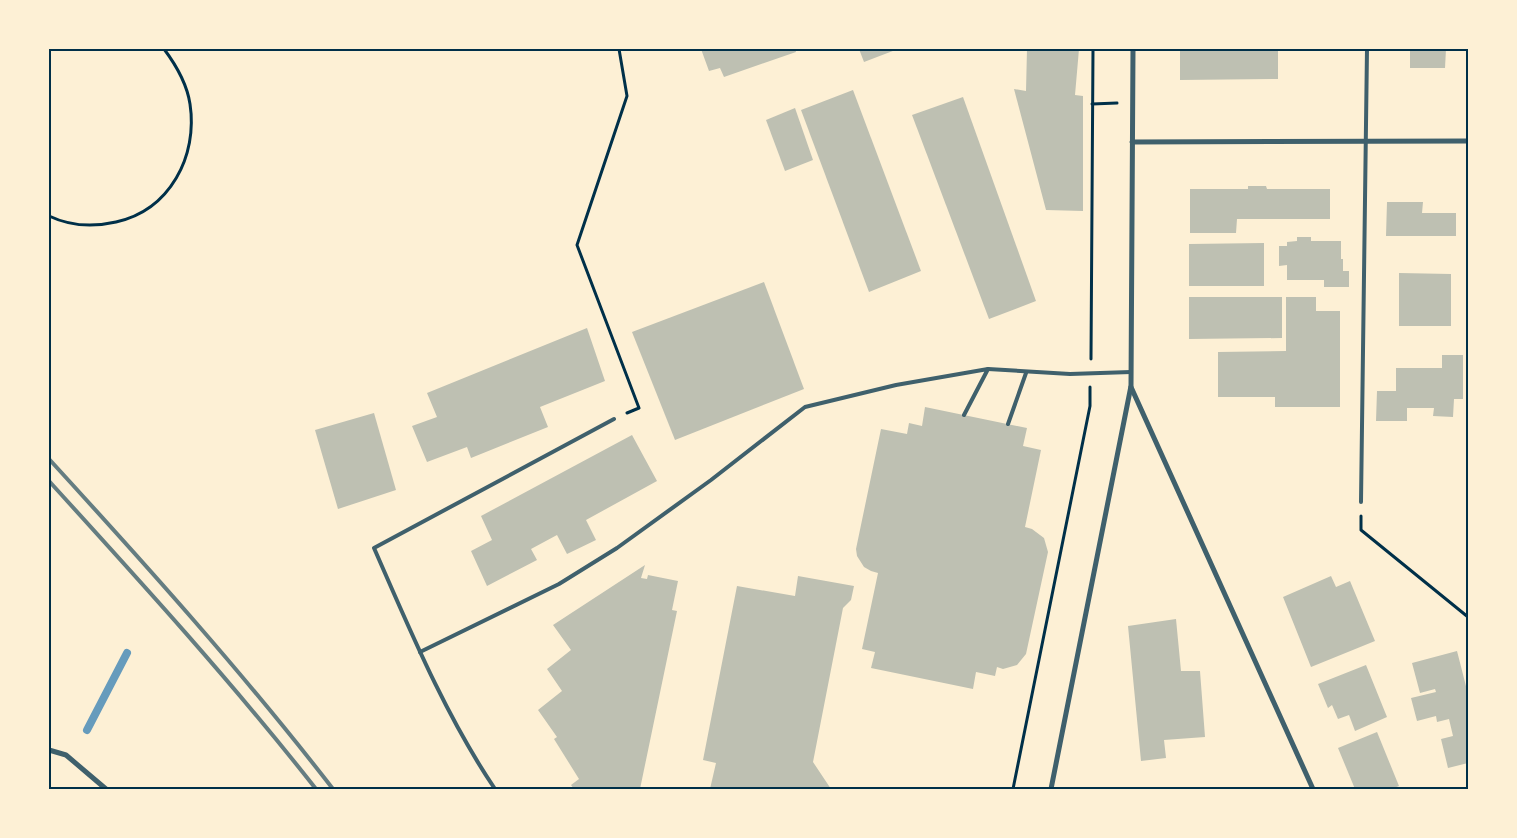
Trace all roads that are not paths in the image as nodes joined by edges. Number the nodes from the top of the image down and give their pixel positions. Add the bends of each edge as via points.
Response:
1 (1133, 49) edge
2 (1367, 49) edge
3 (1366, 140) junction
4 (1468, 141) edge
5 (1132, 142) junction
6 (988, 369) junction
7 (1131, 372) junction
8 (1026, 373) junction
9 (1130, 386) junction
10 (964, 415) dead end
11 (614, 419) road end
12 (1008, 424) dead end
13 (1361, 502) road end
14 (420, 652) junction
15 (49, 750) edge
16 (106, 789) edge
17 (496, 789) edge
18 (1051, 789) edge
19 (1313, 789) edge

1 - 5 street
2 - 3 lane
3 - 4 street
3 - 5 street
3 - 13 lane
5 - 7 street
6 - 8 lane
6 - 10 lane
6 - 14 lane via 896,385 805,407 711,480 584,569
7 - 8 lane
7 - 9 street
8 - 12 lane
9 - 18 street
9 - 19 street
11 - 14 lane via 374,548
14 - 17 lane via 478,764
15 - 16 street via 66,755

